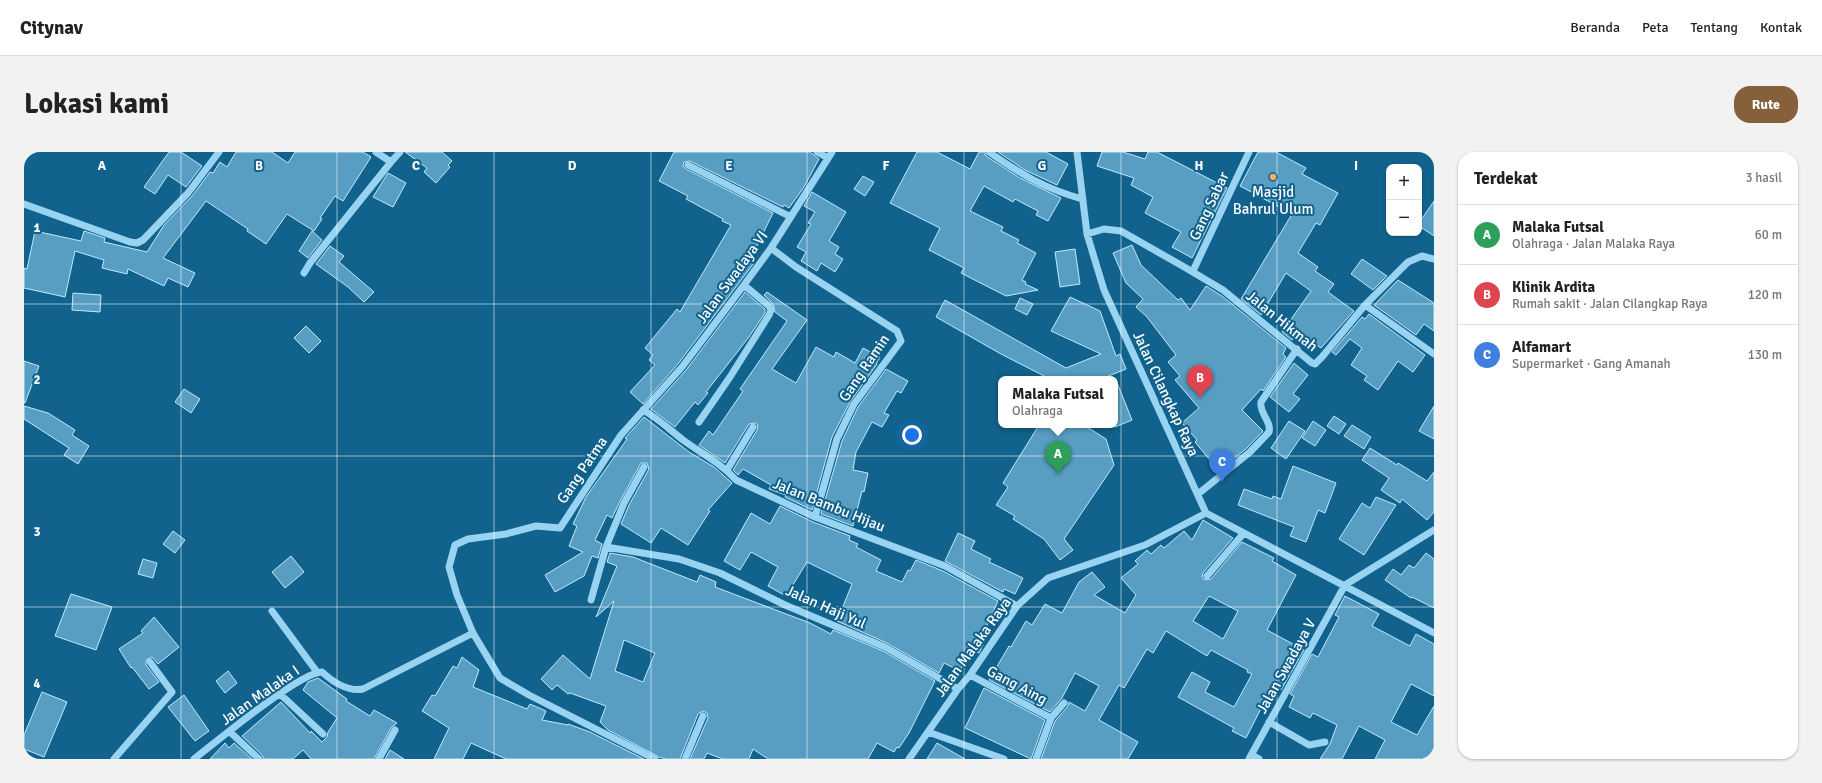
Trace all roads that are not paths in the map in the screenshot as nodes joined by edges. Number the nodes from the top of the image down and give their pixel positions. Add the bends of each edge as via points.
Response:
1 (219, 152) edge
2 (376, 152) edge
3 (400, 152) edge
4 (817, 152) edge
5 (989, 152) edge
6 (1077, 152) edge
7 (1249, 152) edge
8 (830, 155) edge
9 (392, 162) junction
10 (688, 166) dead end
11 (1082, 199) junction
12 (24, 204) edge
13 (791, 217) junction
14 (1087, 234) junction
15 (771, 248) junction
16 (1434, 259) edge
17 (1193, 271) junction
18 (304, 273) dead end
19 (744, 285) junction
20 (1365, 305) junction
21 (1297, 349) junction
22 (1434, 354) edge
23 (643, 410) junction
24 (699, 422) dead end
25 (753, 427) dead end
26 (644, 467) dead end
27 (727, 470) junction
28 (1198, 494) junction
29 (1206, 513) junction
30 (815, 517) junction
31 (1434, 530) edge
32 (1243, 534) junction
33 (606, 546) junction
34 (1207, 576) dead end
35 (1345, 586) junction
36 (591, 600) dead end
37 (1017, 606) junction
38 (272, 611) dead end
39 (473, 633) junction
40 (1434, 633) edge
41 (150, 662) dead end
42 (317, 672) junction
43 (970, 675) junction
44 (958, 689) junction
45 (280, 694) junction
46 (1064, 702) dead end
47 (703, 716) dead end
48 (1051, 718) junction
49 (1270, 722) junction
50 (395, 730) dead end
51 (230, 732) junction
52 (928, 732) junction
53 (323, 734) dead end
54 (1325, 742) dead end
55 (1250, 757) edge
56 (114, 759) edge
57 (194, 759) edge
58 (259, 759) edge
59 (379, 759) edge
60 (655, 759) edge
61 (684, 759) edge
62 (909, 759) edge
63 (1004, 759) edge
64 (1036, 759) edge
65 (1259, 759) edge

1 - 12 street via 188,193 143,240 137,243
2 - 9 street
3 - 9 street
4 - 8 street
5 - 11 street via 1021,175
6 - 11 street, Jalan Cilangkap Raya
7 - 17 street, Gang Sabar
8 - 13 street, Jalan Swadaya VI
9 - 18 street
10 - 13 street
11 - 14 street, Jalan Cilangkap Raya
13 - 15 street, Jalan Swadaya VI
14 - 17 street, Jalan Hikmah via 1104,229 1121,231
14 - 28 street, Jalan Cilangkap Raya via 1104,290
15 - 19 street, Jalan Swadaya VI
15 - 30 street, Gang Ramin via 796,267 897,331 901,341 854,404 838,439
16 - 20 street, Jalan Hikmah via 1422,256 1408,262
17 - 21 street, Jalan Hikmah via 1223,290
19 - 23 street, Jalan Swadaya VI via 682,367
19 - 24 street via 771,310
20 - 21 street, Jalan Hikmah via 1318,362 1312,363
20 - 22 street
21 - 28 street via 1261,402 1260,407 1270,428 1269,432 1250,452
23 - 27 street, Jalan Bambu Hijau
23 - 39 street, Gang Patma via 621,435 560,528 536,526 506,534 468,539 455,545 449,567 457,595
25 - 27 street
26 - 33 street via 624,503
27 - 30 street, Jalan Bambu Hijau via 736,480
28 - 29 street, Jalan Cilangkap Raya
29 - 32 street
29 - 37 street, Jalan Malaka Raya via 1145,545 1048,578
30 - 37 street, Jalan Bambu Hijau via 945,566
31 - 35 street
32 - 34 street
32 - 35 street
33 - 36 street
33 - 44 street, Jalan Haji Yul via 680,559 720,573 885,647
35 - 40 street
35 - 49 street, Jalan Swadaya V
37 - 43 street, Jalan Malaka Raya
38 - 42 street
39 - 42 street, Jalan Malaka I via 363,689 342,686 322,672
39 - 60 street via 500,678
41 - 56 street via 172,692
42 - 45 street, Jalan Malaka I
43 - 44 street, Jalan Malaka Raya
43 - 48 street, Gang Aing
44 - 52 street, Jalan Malaka Raya
45 - 51 street, Jalan Malaka I
45 - 53 street
46 - 48 street
47 - 61 street
48 - 64 street
49 - 54 street via 1309,745
49 - 55 street, Jalan Swadaya V
50 - 59 street
51 - 57 street, Jalan Malaka I
51 - 58 street
52 - 62 street, Jalan Malaka Raya
52 - 63 street
55 - 65 street

